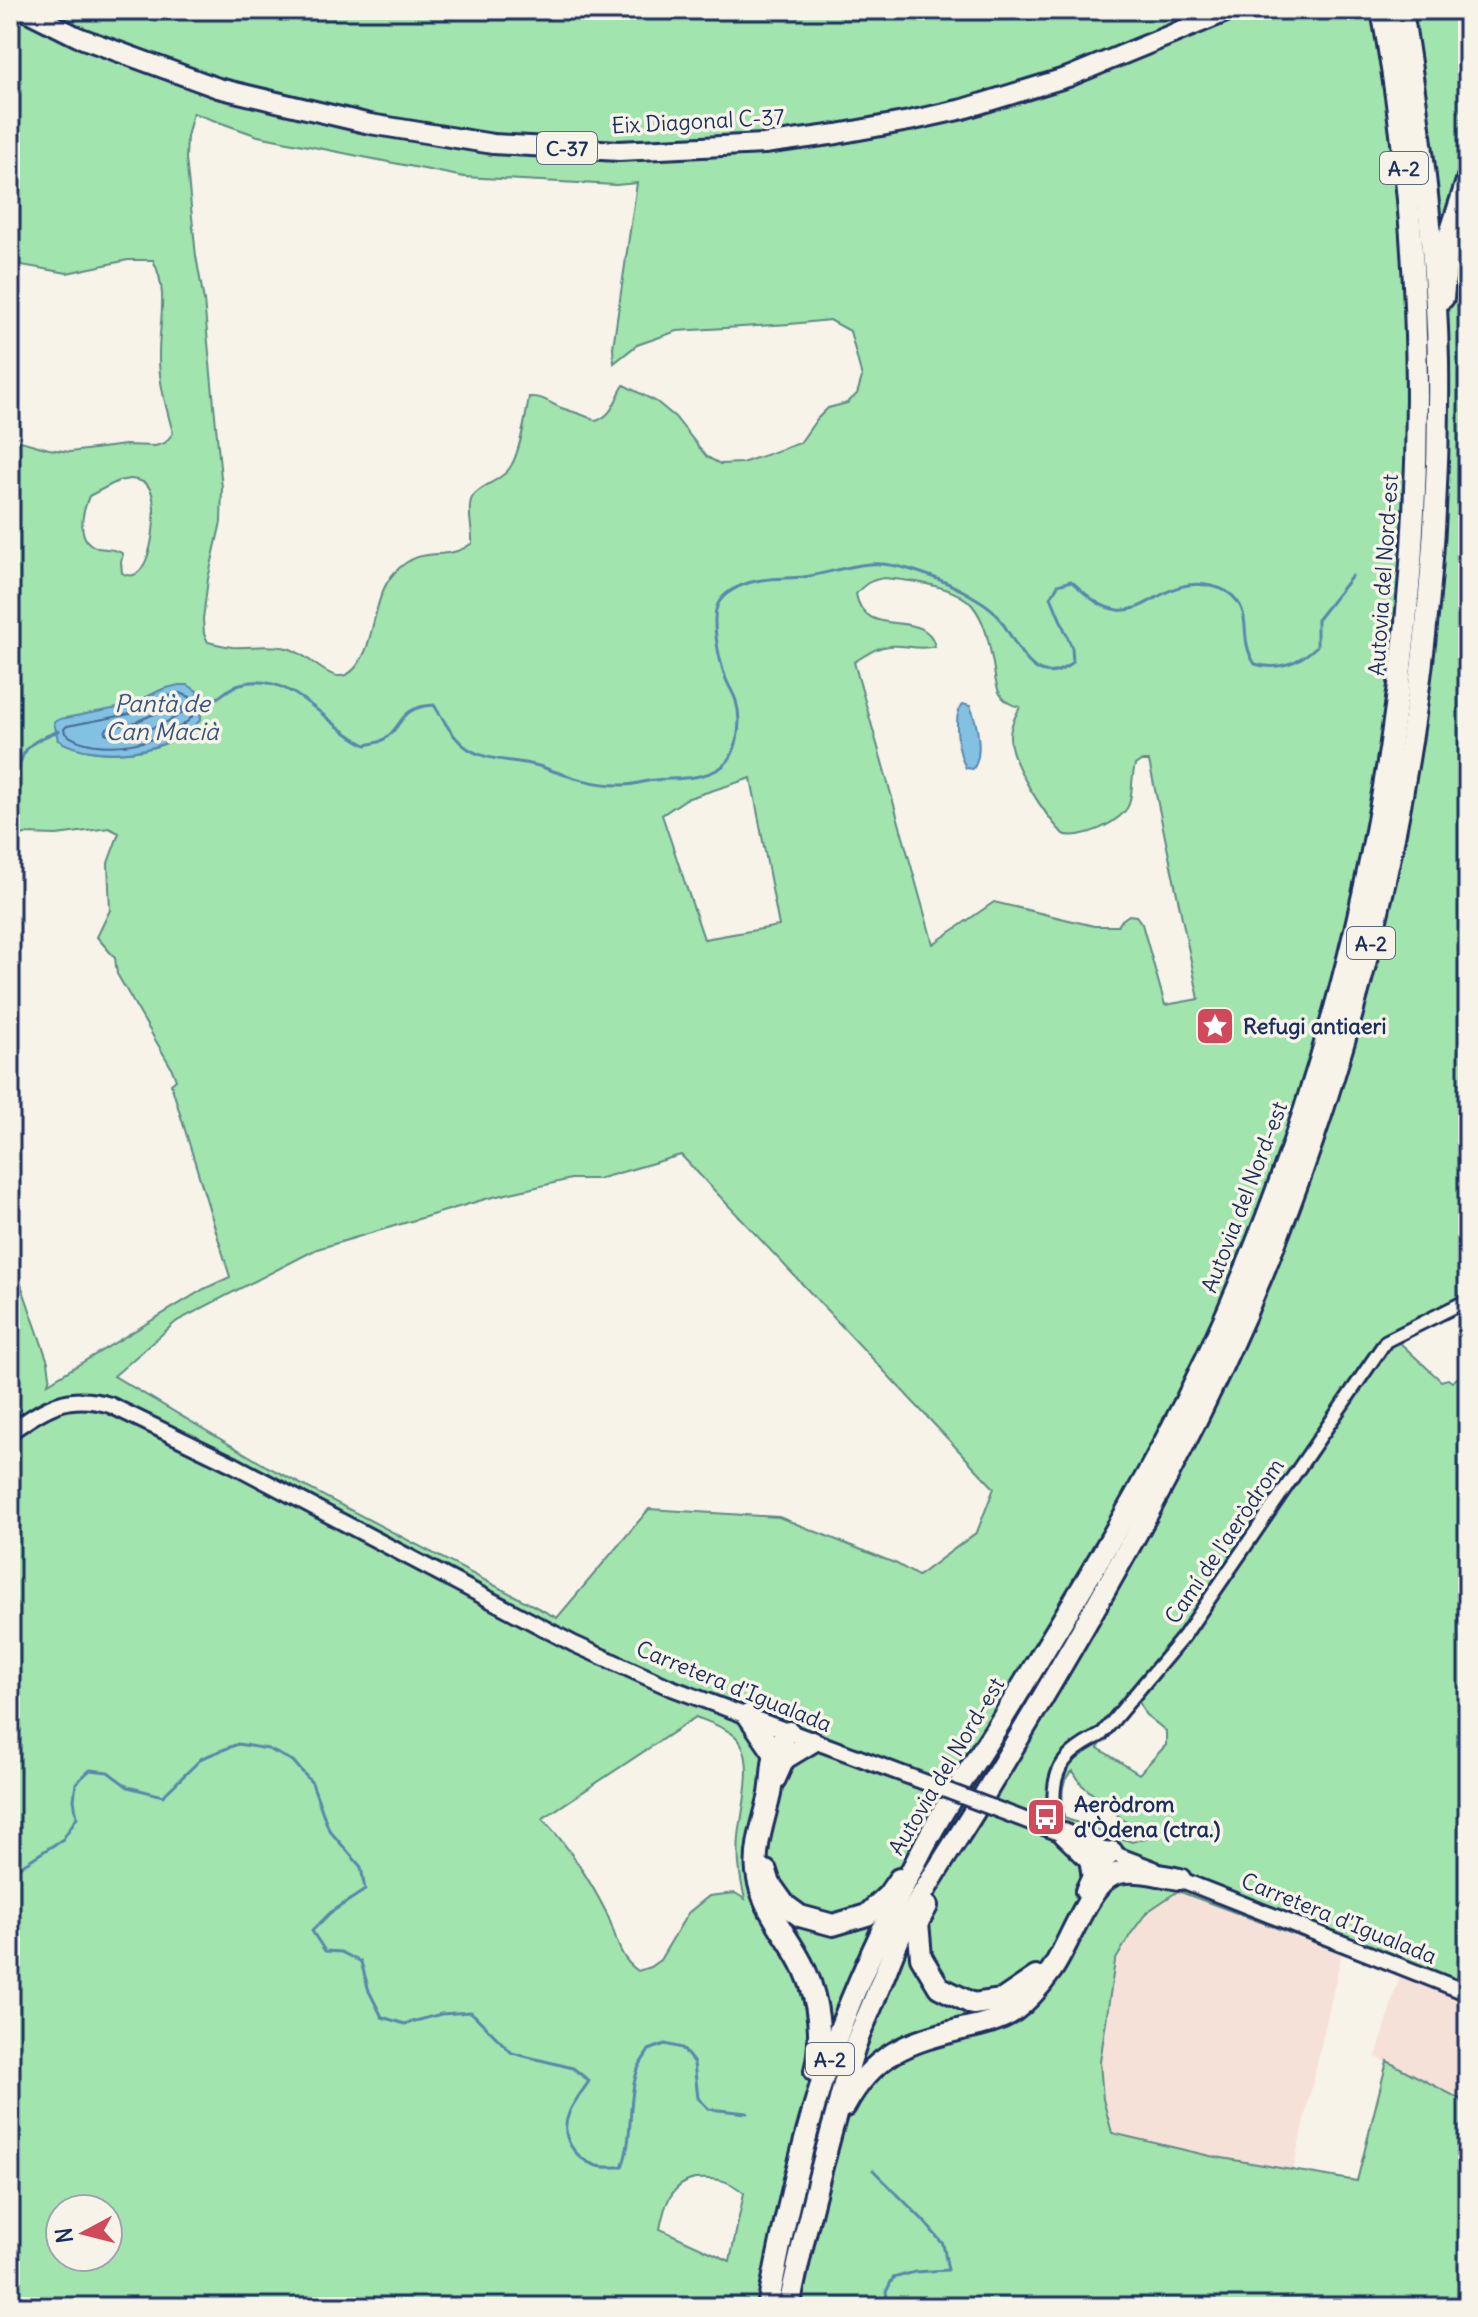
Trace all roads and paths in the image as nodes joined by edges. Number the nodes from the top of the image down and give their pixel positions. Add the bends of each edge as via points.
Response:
1 (24, 10) edge
2 (1231, 10) edge
3 (1375, 10) edge
4 (1382, 10) edge
5 (1402, 10) edge
6 (1386, 34) junction
7 (1468, 178) edge
8 (1438, 358) junction
9 (1468, 1300) edge
10 (10, 1432) edge
11 (748, 1715) junction
12 (789, 1732) junction
13 (812, 1742) junction
14 (779, 1756) junction
15 (984, 1796) junction
16 (1060, 1832) junction
17 (761, 1836) junction
18 (924, 1844) junction
19 (1112, 1852) junction
20 (1100, 1877) junction
21 (1180, 1879) junction
22 (1468, 1993) edge
23 (829, 2138) junction
24 (770, 2297) edge
25 (789, 2307) edge

1 - 2 highway, Eix Diagonal C-37 / C-37 via 78,37 218,88 355,121 493,144 619,151 764,144 963,109 1068,77
3 - 6 highway
4 - 6 highway, Autovia del Nord-est / A-2
5 - 8 highway, Autovia del Nord-est / A-2 via 1425,186
6 - 18 highway, Autovia del Nord-est / A-2 via 1400,126 1415,304 1413,531 1393,735 1346,965 1280,1178 1204,1363 1125,1516
7 - 8 highway via 1449,237
8 - 15 highway, Autovia del Nord-est / A-2 via 1430,599 1405,777 1356,1000 1318,1125 1260,1281 1198,1419
9 - 16 street, Camí de l'aeròdrom via 1386,1341 1184,1636 1101,1735 1061,1763 1053,1793
10 - 11 street, Carretera d'Igualada via 57,1403 93,1400 110,1405 574,1644
11 - 12 street, Carretera d'Igualada
11 - 14 highway
12 - 13 street, Carretera d'Igualada
12 - 14 highway via 780,1739
13 - 14 highway
13 - 16 street, Carretera d'Igualada, bridge
14 - 17 highway
15 - 20 highway via 918,1922 921,1957 939,1987 973,2004 1002,2000 1034,1978
15 - 23 highway, Autovia del Nord-est / A-2 via 906,1924 854,2049
16 - 19 street, Carretera d'Igualada
16 - 20 highway via 1090,1859
17 - 18 highway via 770,1884 785,1905 800,1916 833,1925 867,1915
17 - 24 highway via 756,1854 761,1895 805,1969 817,2002 820,2052 778,2208
18 - 24 highway, Autovia del Nord-est / A-2 via 864,1972 824,2075 797,2167
19 - 20 highway via 1100,1862
19 - 21 street, Carretera d'Igualada
20 - 21 highway via 1130,1872
20 - 23 highway via 1053,1969 1032,1994 1013,2012 988,2023 918,2040 888,2056 867,2073
21 - 22 street, Carretera d'Igualada
23 - 25 highway, Autovia del Nord-est / A-2

